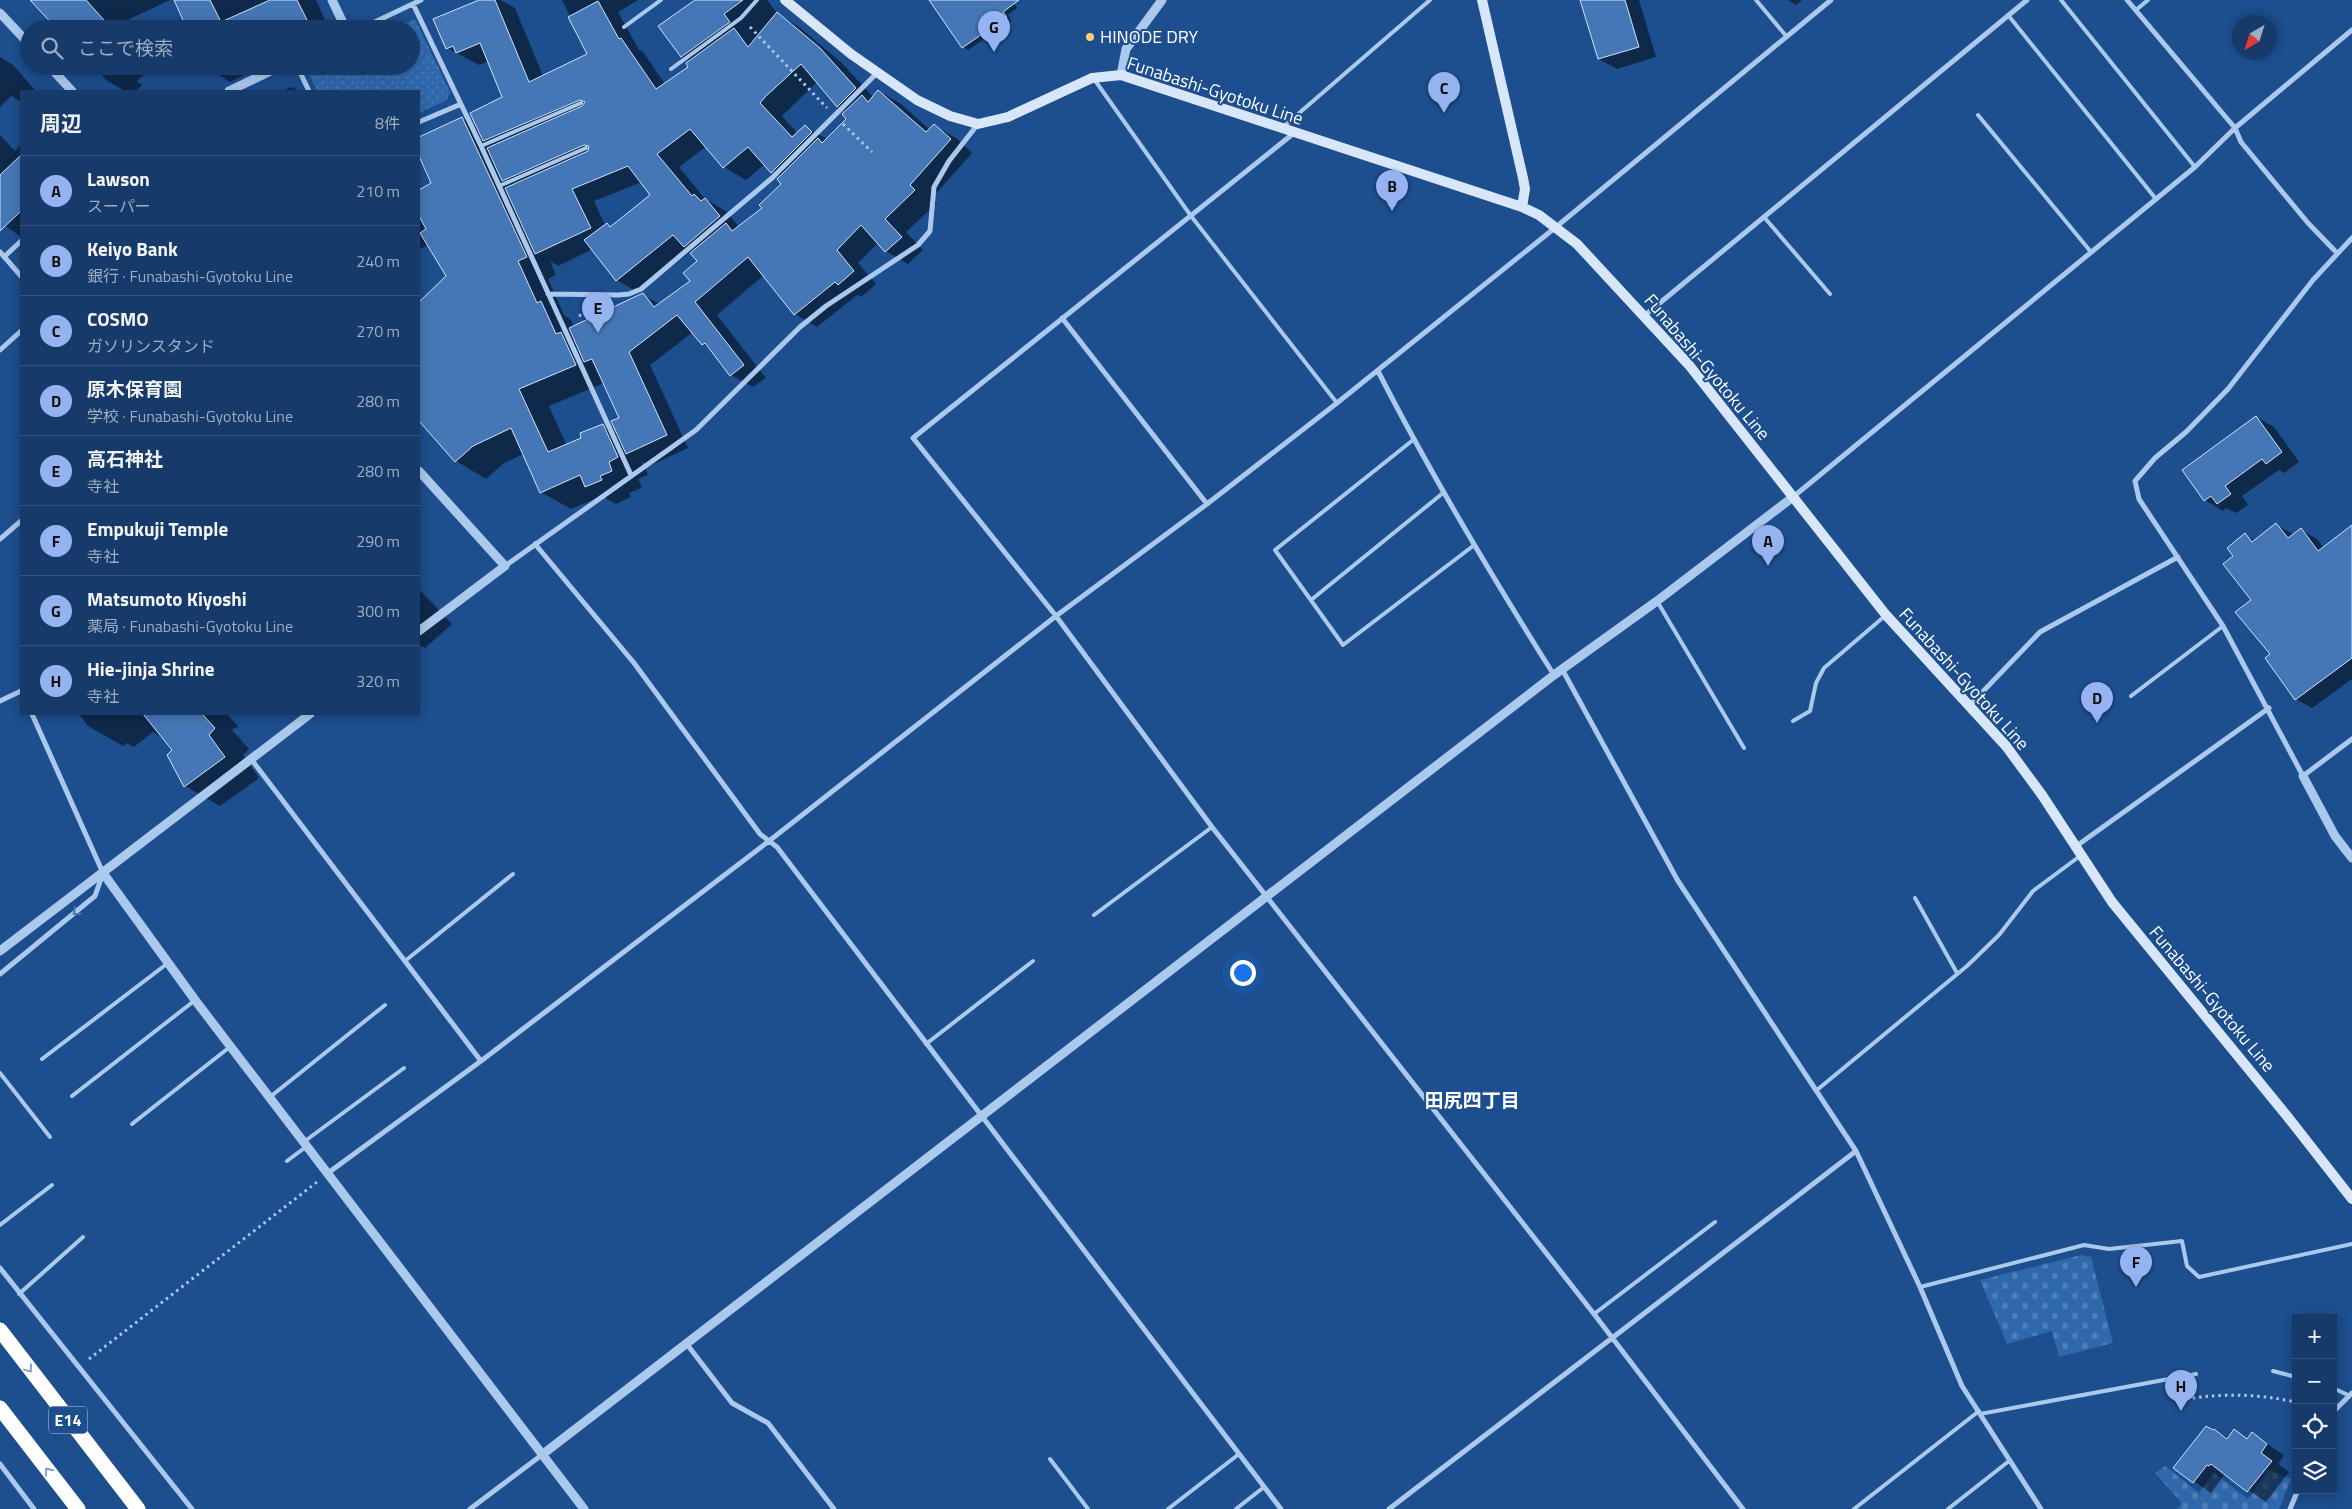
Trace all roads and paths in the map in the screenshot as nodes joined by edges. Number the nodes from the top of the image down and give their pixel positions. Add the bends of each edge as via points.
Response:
1 (332, 0) edge
2 (421, 0) edge
3 (661, 0) edge
4 (757, 0) edge
5 (785, 0) edge
6 (1162, 0) edge
7 (1430, 0) edge
8 (1482, 0) edge
9 (1756, 0) edge
10 (1831, 0) edge
11 (2027, 0) edge
12 (2061, 0) edge
13 (2128, 0) edge
14 (2148, 0) edge
15 (413, 4) junction
16 (2136, 10) junction
17 (0, 13) edge
18 (2008, 15) junction
19 (741, 18) junction
20 (342, 20) edge
21 (379, 20) edge
22 (624, 27) dead end
23 (2352, 30) edge
24 (20, 34) edge
25 (1787, 37) junction
26 (672, 69) dead end
27 (877, 74) junction
28 (57, 75) edge
29 (263, 75) edge
30 (302, 75) edge
31 (1121, 75) junction
32 (1092, 78) junction
33 (71, 90) edge
34 (231, 90) edge
35 (309, 90) edge
36 (581, 103) dead end
37 (461, 104) junction
38 (1978, 115) dead end
39 (834, 116) junction
40 (420, 122) edge
41 (978, 124) junction
42 (1281, 128) junction
43 (2235, 128) junction
44 (1294, 133) junction
45 (481, 146) junction
46 (586, 148) dead end
47 (872, 152) dead end
48 (2194, 167) junction
49 (499, 186) junction
50 (2156, 199) junction
51 (1522, 207) junction
52 (1191, 216) junction
53 (1764, 217) junction
54 (1556, 228) junction
55 (2352, 238) edge
56 (20, 242) edge
57 (2091, 252) junction
58 (2337, 253) junction
59 (2, 255) edge
60 (20, 275) edge
61 (548, 294) junction
62 (1830, 294) dead end
63 (1644, 316) junction
64 (1062, 318) junction
65 (20, 332) edge
66 (0, 350) edge
67 (1378, 371) junction
68 (1337, 403) junction
69 (1413, 440) junction
70 (420, 472) edge
71 (631, 475) junction
72 (1443, 493) junction
73 (1792, 496) junction
74 (1207, 504) junction
75 (20, 522) edge
76 (0, 539) edge
77 (536, 544) junction
78 (1473, 546) junction
79 (2178, 557) junction
80 (505, 566) junction
81 (1310, 600) junction
82 (1657, 601) junction
83 (1886, 615) junction
84 (1056, 616) junction
85 (2224, 626) junction
86 (420, 630) edge
87 (1558, 672) junction
88 (20, 691) edge
89 (2131, 696) dead end
90 (0, 701) edge
91 (1968, 706) junction
92 (2269, 708) junction
93 (32, 715) edge
94 (309, 715) edge
95 (1793, 721) dead end
96 (2352, 739) edge
97 (1744, 748) dead end
98 (251, 759) junction
99 (2303, 776) junction
100 (1212, 827) junction
101 (770, 841) junction
102 (2077, 852) junction
103 (2352, 858) edge
104 (103, 873) junction
105 (513, 874) dead end
106 (1268, 895) junction
107 (1915, 898) dead end
108 (1094, 915) dead end
109 (0, 951) edge
110 (405, 961) junction
111 (1033, 961) dead end
112 (168, 963) junction
113 (1957, 973) junction
114 (0, 974) edge
115 (195, 1000) junction
116 (385, 1005) dead end
117 (925, 1044) junction
118 (230, 1046) junction
119 (42, 1059) dead end
120 (481, 1061) junction
121 (404, 1068) dead end
122 (0, 1073) edge
123 (1817, 1090) junction
124 (72, 1096) dead end
125 (270, 1097) junction
126 (980, 1116) junction
127 (132, 1124) dead end
128 (50, 1137) dead end
129 (306, 1144) junction
130 (1856, 1151) junction
131 (287, 1161) dead end
132 (328, 1173) junction
133 (318, 1181) dead end
134 (52, 1185) dead end
135 (2352, 1199) edge
136 (1715, 1222) dead end
137 (0, 1224) edge
138 (83, 1237) dead end
139 (2352, 1244) edge
140 (0, 1268) edge
141 (1920, 1287) junction
142 (19, 1294) junction
143 (1594, 1314) junction
144 (0, 1330) edge
145 (1611, 1339) junction
146 (686, 1343) junction
147 (78, 1367) junction
148 (2273, 1371) dead end
149 (2196, 1374) dead end
150 (2292, 1376) edge
151 (2337, 1389) edge
152 (2350, 1394) edge
153 (2186, 1399) dead end
154 (2292, 1401) edge
155 (0, 1408) edge
156 (2337, 1408) edge
157 (1980, 1413) junction
158 (542, 1454) junction
159 (1239, 1454) junction
160 (1050, 1459) dead end
161 (2010, 1461) junction
162 (0, 1464) edge
163 (1264, 1487) junction
164 (2296, 1494) edge
165 (34, 1509) edge
166 (78, 1509) edge
167 (138, 1509) edge
168 (192, 1509) edge
169 (470, 1509) edge
170 (584, 1509) edge
171 (834, 1509) edge
172 (1088, 1509) edge
173 (1168, 1509) edge
174 (1236, 1509) edge
175 (1281, 1509) edge
176 (1389, 1509) edge
177 (1743, 1509) edge
178 (1854, 1509) edge
179 (1948, 1509) edge
180 (2041, 1509) edge
181 (2290, 1509) edge

1 - 20 street
2 - 15 street
3 - 22 lane
4 - 19 lane
5 - 27 main road, Funabashi-Gyotoku Line
6 - 31 street via 1126,49
7 - 42 lane
8 - 51 main road via 1523,178
9 - 25 lane
10 - 25 street
11 - 18 street
12 - 48 lane
13 - 16 street
14 - 16 lane
15 - 21 street
15 - 37 street
16 - 43 street
17 - 24 street
18 - 50 lane
18 - 53 street
19 - 26 lane
19 - 39 path
23 - 43 street
25 - 54 street
27 - 39 street
27 - 41 main road, Funabashi-Gyotoku Line via 917,100 950,116
28 - 33 street
29 - 34 street
30 - 35 street
31 - 32 main road, Funabashi-Gyotoku Line
31 - 42 main road, Funabashi-Gyotoku Line
32 - 41 main road, Funabashi-Gyotoku Line via 1008,117
32 - 52 lane
36 - 45 lane
37 - 40 street
37 - 45 street
38 - 57 lane
39 - 47 path
39 - 61 street via 772,178 641,289 618,295
41 - 71 street via 948,161 934,186 930,231 918,245 826,306 800,327 696,430
42 - 44 main road, Funabashi-Gyotoku Line
43 - 48 street
43 - 58 street via 2241,142
44 - 51 main road, Funabashi-Gyotoku Line
44 - 52 street
45 - 49 street
46 - 49 lane
48 - 50 street
49 - 61 street
50 - 57 street
51 - 54 main road, Funabashi-Gyotoku Line
52 - 64 street
52 - 68 lane
53 - 62 lane
53 - 63 street
54 - 63 main road, Funabashi-Gyotoku Line via 1577,244
54 - 67 street
55 - 58 street
56 - 59 street
57 - 73 street
58 - 79 street via 2228,389 2186,432 2145,467 2135,481 2140,499
59 - 60 street
61 - 71 street
63 - 73 main road, Funabashi-Gyotoku Line via 1689,365
64 - 74 street
64 - 84 street via 913,438
65 - 66 street
67 - 68 street
67 - 69 street
68 - 74 street
69 - 72 street
69 - 81 lane via 1275,550
70 - 80 street
71 - 77 street
72 - 78 street
72 - 81 lane
73 - 82 street
73 - 83 main road, Funabashi-Gyotoku Line
74 - 84 street
75 - 76 street
77 - 80 street
77 - 101 street via 634,663 760,834
78 - 81 lane via 1343,645
78 - 87 street
79 - 85 street
79 - 91 street via 2040,632
80 - 86 street
82 - 87 street
82 - 97 lane
83 - 91 main road, Funabashi-Gyotoku Line
83 - 95 lane via 1824,668 1816,683 1810,711
84 - 100 street
84 - 101 street
85 - 89 lane
85 - 92 street
87 - 106 street
87 - 123 street via 1678,882
88 - 90 street
91 - 102 main road, Funabashi-Gyotoku Line via 2006,746 2042,795
92 - 99 street
92 - 102 street
93 - 104 street
94 - 98 street
96 - 99 street
98 - 104 street
98 - 110 street
99 - 103 street via 2335,836
100 - 106 street
100 - 108 lane
101 - 117 street
101 - 120 street
102 - 113 lane via 2033,891 1999,935
102 - 135 main road, Funabashi-Gyotoku Line via 2112,902
104 - 109 street
104 - 112 street
104 -> 114 street via 94,896
105 - 110 lane
106 - 126 street
106 - 143 street
107 - 113 lane
110 - 120 street
111 - 117 lane
112 - 115 street
112 - 119 lane
113 - 123 lane
115 - 118 street
115 - 124 lane
116 - 125 lane
117 - 126 street
118 - 125 street
118 - 127 lane
120 - 132 street
121 - 129 lane
122 - 128 lane
123 - 130 street
125 - 129 street
126 - 146 street
126 - 159 street
129 - 131 lane
129 - 132 street
130 - 141 street
130 - 145 street
132 - 158 street
133 - 147 path
134 - 137 lane
136 - 143 lane
138 - 142 lane
139 - 141 lane via 2199,1278 2187,1266 2182,1241 2109,1249 2084,1245
140 - 142 street
141 - 157 street via 1962,1386
142 - 147 street
143 - 145 street
144 -> 167 highway, E14
145 - 176 street
145 - 177 street
146 - 158 street
146 - 171 street via 732,1403 768,1423
147 - 168 street
148 - 150 lane
149 - 157 lane
151 - 152 lane
152 - 156 street
153 - 154 path via 2258,1395
166 -> 155 highway, E14
157 - 161 street
157 - 178 lane
158 - 169 street
158 - 170 street
159 - 163 street
159 - 173 lane
160 - 172 lane
161 - 179 lane
161 - 180 street
162 - 165 street
163 - 174 lane
163 - 175 street
164 - 181 street

